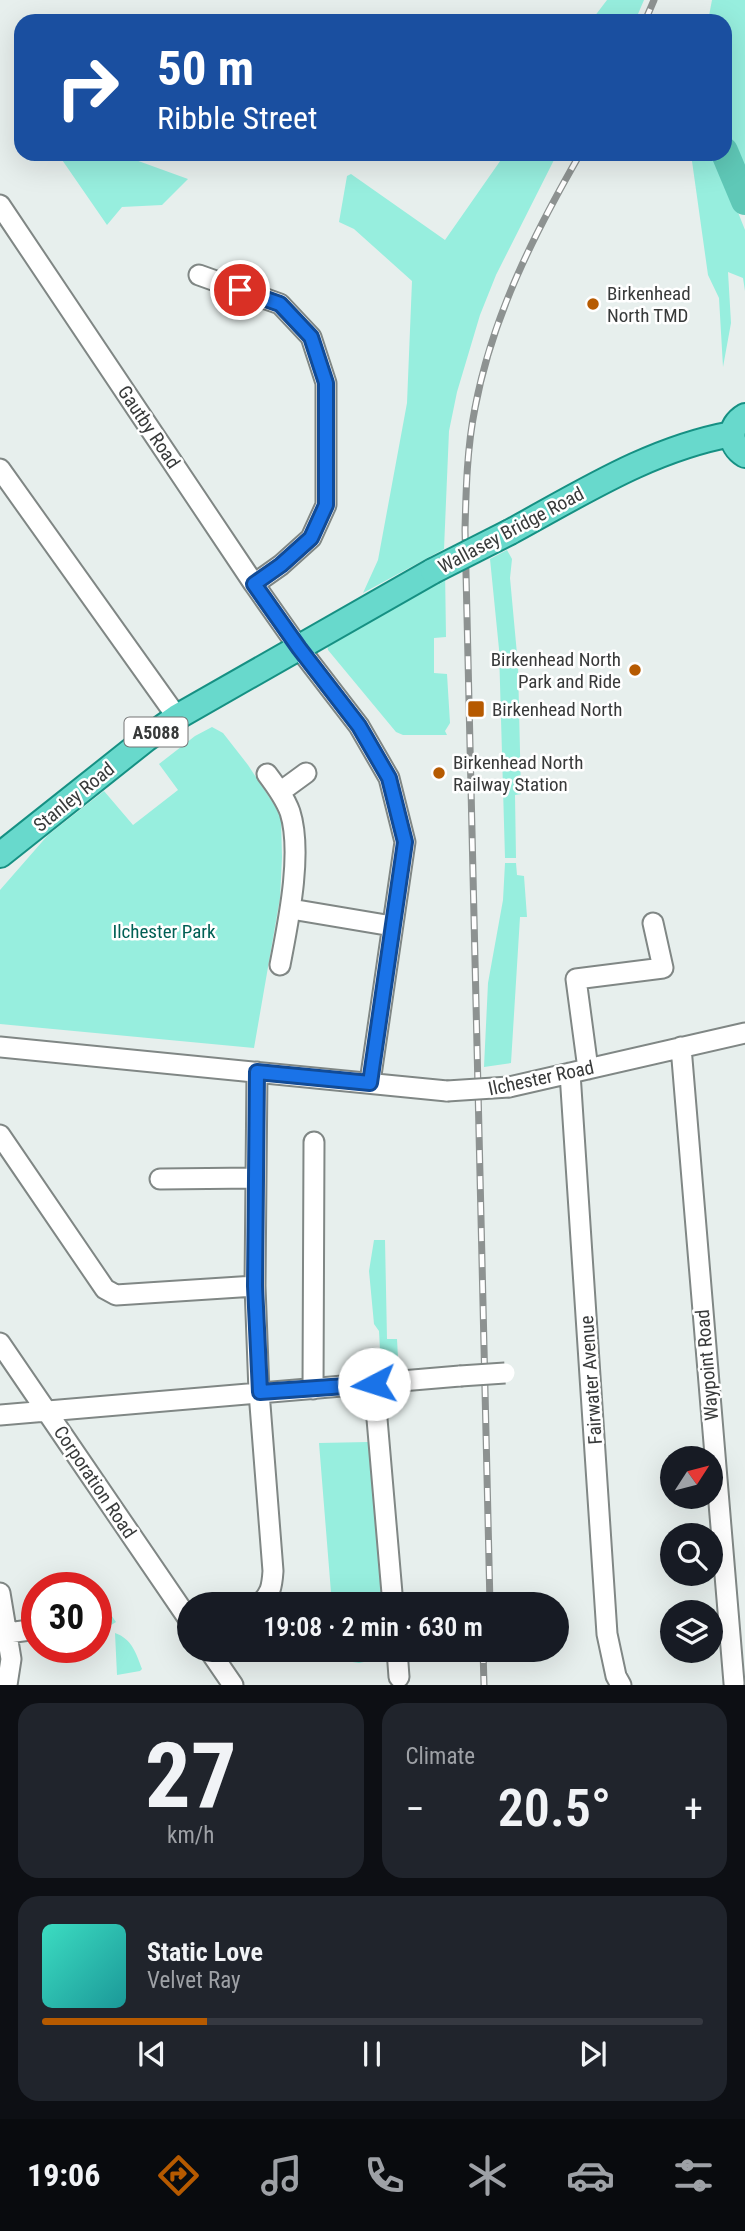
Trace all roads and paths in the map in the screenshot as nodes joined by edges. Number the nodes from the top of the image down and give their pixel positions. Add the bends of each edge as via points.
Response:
1 (0, 205) edge
2 (199, 275) dead end
3 (738, 425) edge
4 (745, 455) edge
5 (0, 469) edge
6 (254, 584) junction
7 (299, 648) junction
8 (177, 717) junction
9 (306, 773) dead end
10 (267, 774) dead end
11 (280, 792) junction
12 (0, 858) edge
13 (291, 909) junction
14 (653, 923) dead end
15 (392, 926) junction
16 (280, 965) dead end
17 (745, 1033) edge
18 (0, 1047) edge
19 (681, 1047) junction
20 (579, 1071) junction
21 (257, 1072) junction
22 (370, 1083) junction
23 (0, 1135) edge
24 (294, 1156) dead end
25 (255, 1178) junction
26 (160, 1179) dead end
27 (255, 1286) junction
28 (0, 1343) edge
29 (505, 1373) dead end
30 (374, 1384) junction
31 (313, 1389) junction
32 (260, 1392) junction
33 (46, 1411) junction
34 (0, 1415) edge
35 (270, 1592) edge
36 (392, 1592) edge
37 (0, 1593) edge
38 (177, 1602) edge
39 (21, 1631) edge
40 (8, 1633) junction
41 (217, 1662) edge
42 (398, 1662) edge
43 (399, 1677) dead end
44 (732, 1684) edge
45 (6, 1685) edge
46 (233, 1685) edge
47 (621, 1685) edge

1 - 6 street, Gautby Road
2 - 6 street via 280,304 311,337 326,383 326,505 311,538
3 - 4 main road via 733,444
3 - 7 main road, Wallasey Bridge Road / A5088, bridge via 659,453
5 - 8 street
6 - 7 street, Gautby Road
7 - 8 main road, Stanley Road / A5088
7 - 15 street, Gautby Road via 359,726 389,778 405,842
8 - 12 main road, Stanley Road / A5088
9 - 11 street
10 - 11 street
11 - 13 street via 293,829
13 - 15 street
13 - 16 street
14 - 20 street, Fairwater Avenue via 663,968 576,979
15 - 22 street, Gautby Road
17 - 19 street, Ilchester Road
18 - 21 street, Ilchester Road
19 - 20 street, Ilchester Road
19 - 44 street, Waypoint Road
20 - 22 street, Ilchester Road, bridge via 509,1087 447,1091
20 - 47 street, Fairwater Avenue via 607,1634
21 - 22 street, Ilchester Road
21 - 25 street
23 - 27 street via 105,1289 116,1295
24 - 31 street via 314,1149
25 - 26 street
25 - 27 street
27 - 32 street
28 - 33 street, Corporation Road
29 - 30 street, bridge
30 - 31 street
30 - 36 street
31 - 32 street
32 - 33 street
32 - 35 street via 273,1571
33 - 34 street
33 - 38 street, Corporation Road
37 - 40 street
39 - 40 street
40 - 45 street
41 - 46 street
42 - 43 street

